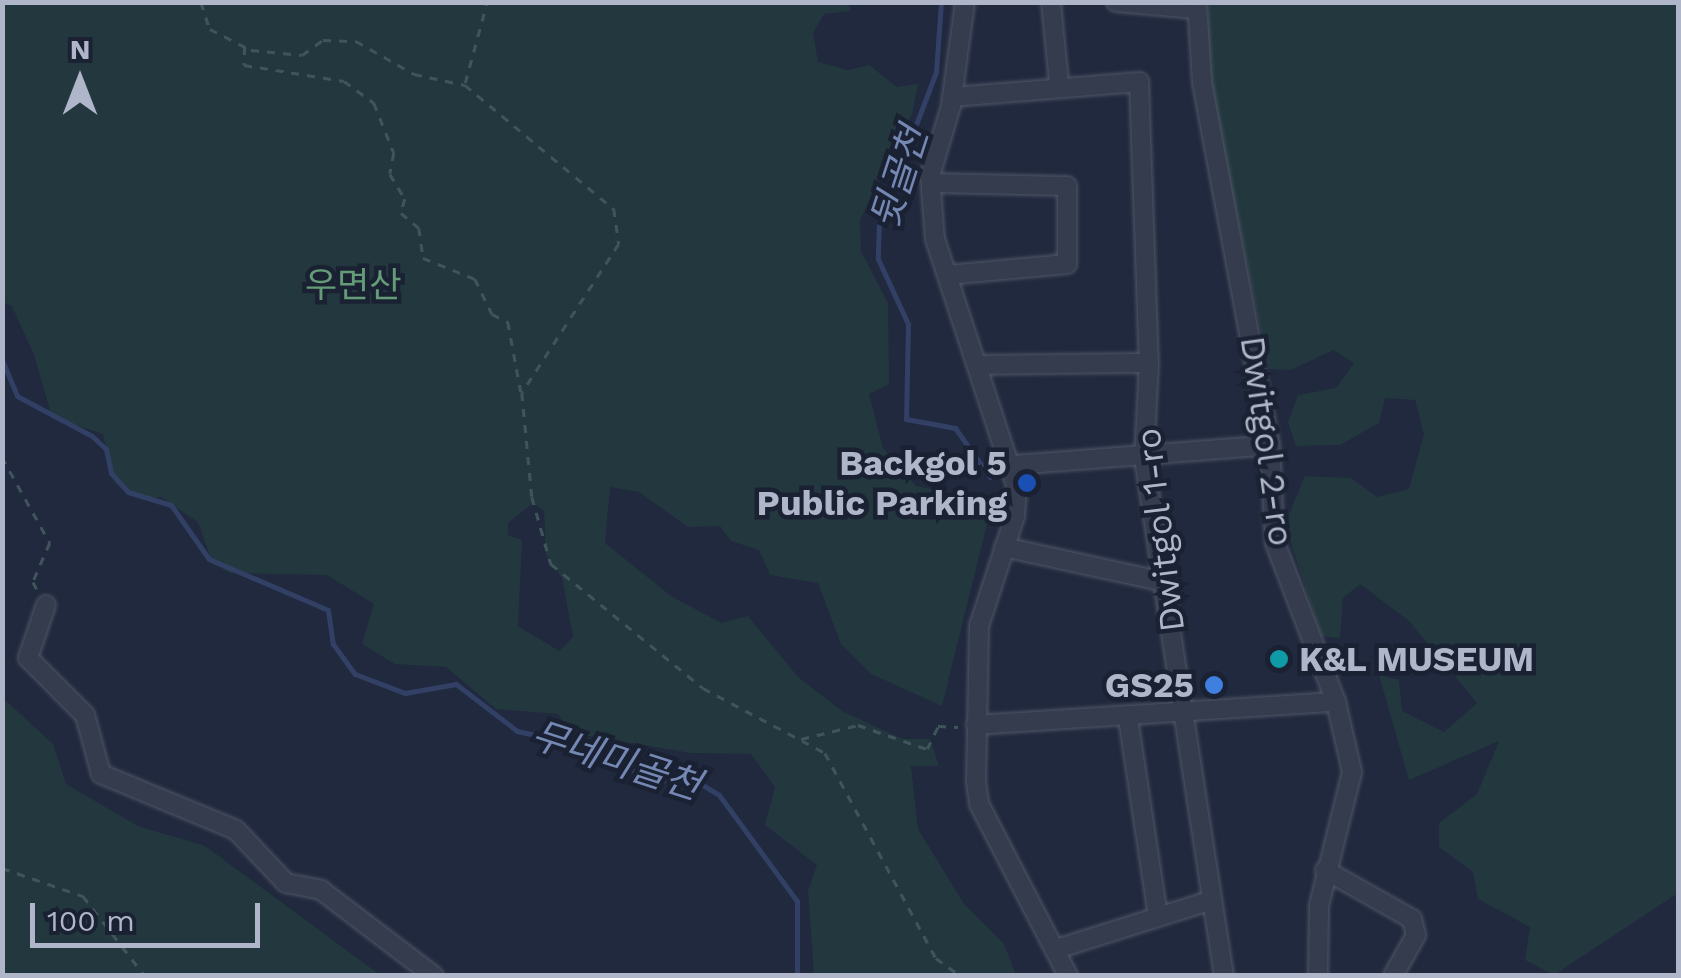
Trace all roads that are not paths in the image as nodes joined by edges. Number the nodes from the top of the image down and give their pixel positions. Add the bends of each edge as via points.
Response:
1 (965, 2) edge
2 (1051, 2) edge
3 (1116, 2) edge
4 (1197, 6) edge
5 (1059, 84) junction
6 (952, 97) junction
7 (931, 183) junction
8 (948, 275) junction
9 (1149, 363) junction
10 (980, 365) junction
11 (1270, 445) junction
12 (1144, 458) junction
13 (1014, 465) junction
14 (1004, 548) junction
15 (1165, 582) junction
16 (46, 604) road end
17 (1336, 702) junction
18 (1184, 715) junction
19 (1128, 718) junction
20 (976, 722) junction
21 (1324, 870) junction
22 (1212, 900) junction
23 (1158, 917) junction
24 (1060, 948) junction
25 (434, 976) edge
26 (1068, 976) edge
27 (1224, 976) edge
28 (1318, 976) edge
29 (1393, 976) edge

1 - 6 street
2 - 5 street
3 - 4 street
4 - 11 street, Dwitgol 2-ro via 1208,118
5 - 6 street
5 - 9 street, Dwitgol 1-ro via 1139,82
6 - 7 street
7 - 8 street via 935,239
7 - 8 street via 1066,186 1067,264
8 - 10 street
9 - 10 street
9 - 12 street, Dwitgol 1-ro
10 - 13 street
11 - 12 street
11 - 17 street, Dwitgol 2-ro via 1275,543
12 - 13 street
12 - 15 street, Dwitgol 1-ro
13 - 14 street via 1015,516
14 - 15 street
14 - 20 street via 979,626
15 - 18 street, Dwitgol 1-ro
16 - 25 street via 28,658 85,715 101,774 236,830 286,883 321,890
17 - 18 street
17 - 21 street, Dwitgol 2-ro via 1352,772
18 - 19 street
18 - 22 street, Dwitgol 1-ro
19 - 20 street
19 - 23 street
20 - 24 street via 979,804
21 - 28 street, Dwitgol 2-ro
21 - 29 street via 1412,920 1416,935
22 - 23 street
22 - 27 street, Dwitgol 1-ro
23 - 24 street
24 - 26 street

